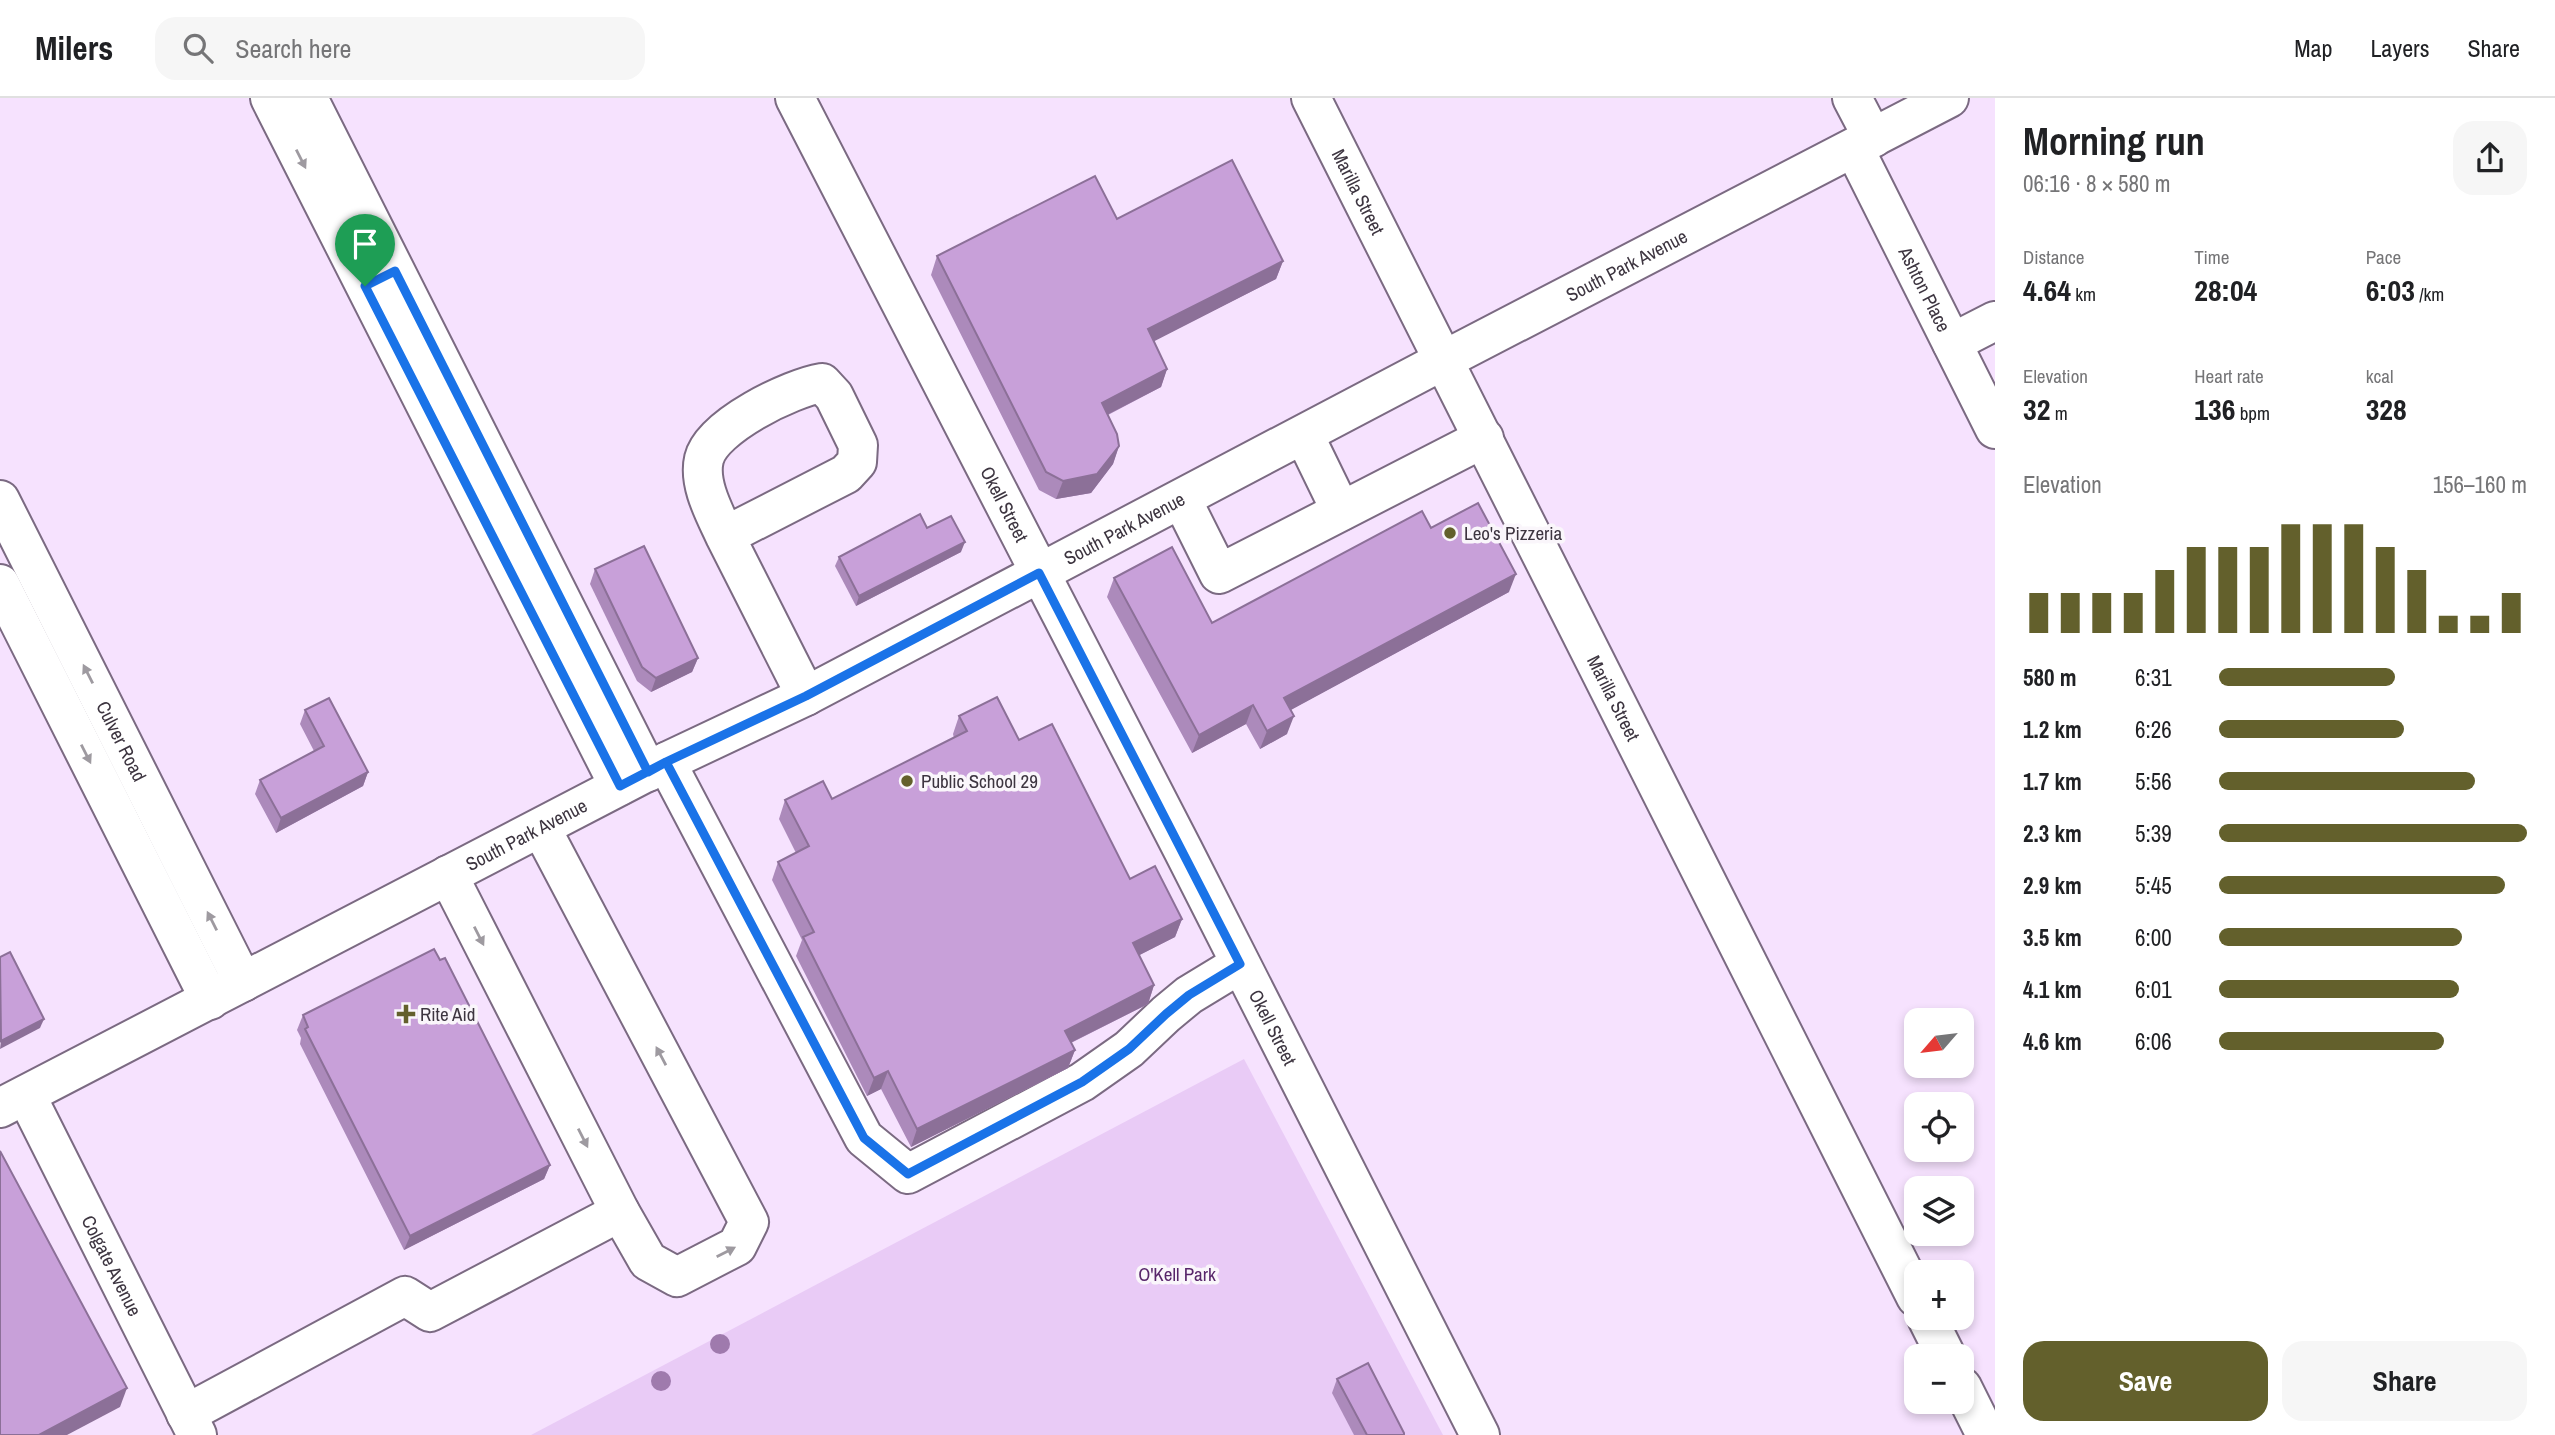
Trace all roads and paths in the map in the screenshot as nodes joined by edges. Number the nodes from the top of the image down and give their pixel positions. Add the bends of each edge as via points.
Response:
1 (270, 98) edge
2 (308, 98) edge
3 (795, 98) edge
4 (1311, 98) edge
5 (1852, 98) edge
6 (1950, 98) edge
7 (1863, 143) junction
8 (380, 278) junction
9 (1995, 321) edge
10 (1952, 343) junction
11 (1444, 360) junction
12 (1995, 429) edge
13 (1304, 435) junction
14 (1484, 438) junction
15 (1182, 499) junction
16 (0, 500) edge
17 (1341, 511) junction
18 (725, 536) dead end
19 (1039, 573) junction
20 (0, 584) edge
21 (806, 696) junction
22 (645, 774) junction
23 (541, 828) junction
24 (449, 875) junction
25 (1240, 964) junction
26 (243, 982) junction
27 (210, 1000) junction
28 (13, 1102) edge
29 (620, 1212) junction
30 (1904, 1273) edge
31 (1974, 1411) edge
32 (192, 1424) edge
33 (1480, 1435) edge
34 (1986, 1435) edge

1 -> 8 street
2 - 8 street
3 - 19 street, Okell Street
4 - 11 street, Marilla Street
5 - 7 street, Ashton Place
6 - 7 street, South Park Avenue
7 - 10 street, Ashton Place
7 - 11 street, South Park Avenue
8 - 22 street
9 - 10 street
10 - 12 street, Ashton Place
11 - 13 street, South Park Avenue
11 - 14 street, Marilla Street
13 - 15 street, South Park Avenue
13 - 17 street
14 - 17 street
14 - 30 street, Marilla Street
15 - 17 street via 1219,574
15 - 19 street, South Park Avenue
26 -> 16 street, Culver Road
18 - 21 street
19 - 21 street, South Park Avenue
19 - 25 street, Okell Street
20 -> 27 street, Culver Road
21 - 22 street, South Park Avenue
22 - 23 street, South Park Avenue
22 - 25 street via 864,1138 908,1174 1082,1082 1129,1049 1189,995
23 - 24 street, South Park Avenue
29 -> 23 street via 648,1261 677,1278 737,1246 749,1222
24 - 26 street, South Park Avenue
24 -> 29 street
25 - 33 street, Okell Street
26 - 27 street, South Park Avenue
27 - 28 street, South Park Avenue
28 - 32 street, Colgate Avenue
29 - 32 street via 430,1312 405,1296
31 - 34 street

